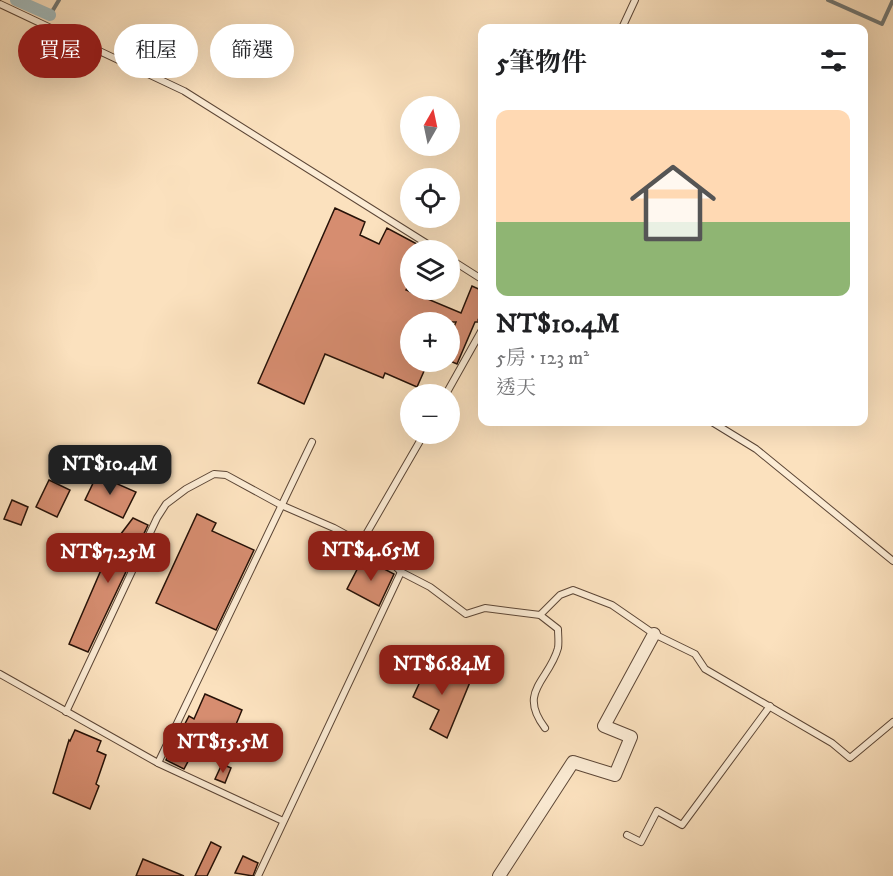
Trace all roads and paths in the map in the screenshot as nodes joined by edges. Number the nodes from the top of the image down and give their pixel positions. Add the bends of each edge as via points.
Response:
1 (635, 0) edge
2 (0, 4) edge
3 (624, 24) edge
4 (421, 240) edge
5 (460, 265) edge
6 (478, 277) edge
7 (478, 337) edge
8 (452, 384) edge
9 (719, 426) edge
10 (312, 442) dead end
11 (418, 444) edge
12 (281, 505) junction
13 (361, 543) junction
14 (893, 561) edge
15 (401, 572) junction
16 (540, 615) junction
17 (654, 634) junction
18 (0, 674) edge
19 (770, 706) junction
20 (66, 712) junction
21 (893, 722) edge
22 (545, 728) dead end
23 (158, 763) junction
24 (283, 821) junction
25 (627, 835) dead end
26 (258, 876) edge
27 (499, 876) edge

1 - 3 lane
2 - 4 lane via 184,91
5 - 6 lane
7 - 8 lane
9 - 14 lane via 756,449
10 - 12 lane
11 - 13 lane
12 - 13 lane
12 - 20 lane via 226,475 214,474 166,504
12 - 23 lane
13 - 15 lane via 385,556
15 - 16 lane via 430,587 466,614 485,608
15 - 24 lane
16 - 17 lane via 560,594 573,590 612,605
16 - 22 lane via 558,629 558,648 534,690 535,715
17 - 19 lane via 695,654 705,669
17 - 27 street via 604,726 631,737 615,775 573,762
18 - 20 lane
19 - 21 lane via 850,758
19 - 25 lane via 682,825 657,811 641,842
20 - 23 lane
23 - 24 lane
24 - 26 lane

